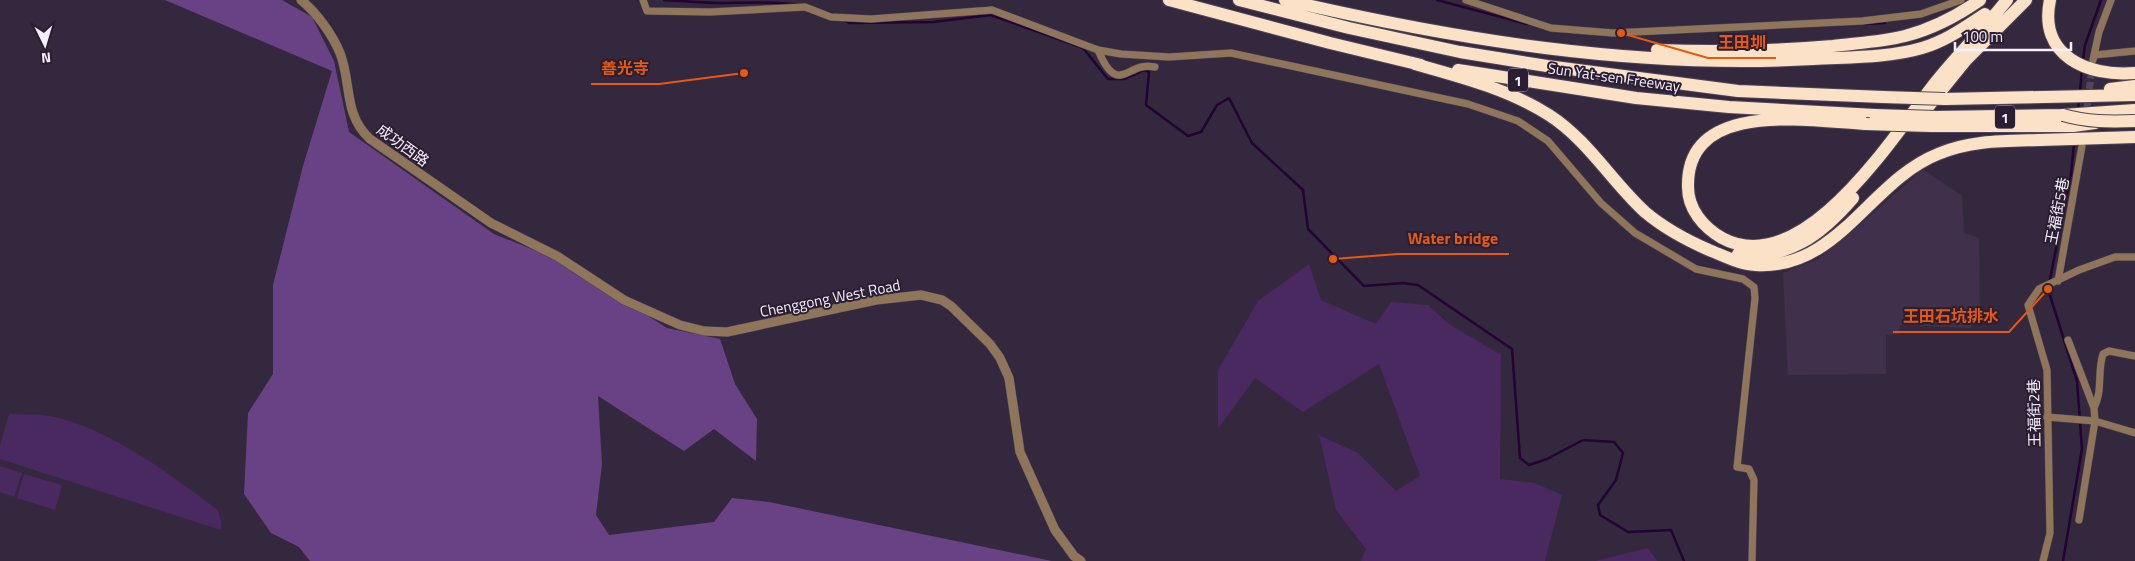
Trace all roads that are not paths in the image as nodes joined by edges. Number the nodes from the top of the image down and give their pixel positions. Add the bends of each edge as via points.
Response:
1 (301, 0) edge
2 (1169, 0) edge
3 (1239, 0) edge
4 (1285, 0) edge
5 (1466, 0) edge
6 (1961, 0) edge
7 (1980, 0) edge
8 (1998, 0) edge
9 (2007, 0) edge
10 (2026, 0) edge
11 (2050, 0) edge
12 (2111, 0) edge
13 (643, 1) edge
14 (1985, 14) junction
15 (1482, 38) junction
16 (1098, 50) junction
17 (2135, 51) edge
18 (2088, 62) junction
19 (1414, 64) junction
20 (1155, 67) dead end
21 (2135, 73) edge
22 (1937, 81) junction
23 (2135, 86) edge
24 (2135, 95) edge
25 (2084, 96) junction
26 (2135, 110) edge
27 (2074, 118) junction
28 (1870, 120) junction
29 (2135, 121) edge
30 (2104, 122) junction
31 (2135, 137) edge
32 (2077, 141) junction
33 (1708, 249) junction
34 (2135, 258) edge
35 (2055, 283) junction
36 (2068, 340) dead end
37 (2135, 356) edge
38 (2094, 408) junction
39 (2047, 418) junction
40 (2095, 421) junction
41 (2135, 433) edge
42 (2079, 520) dead end
43 (1081, 561) edge
44 (1752, 561) edge
45 (2043, 561) edge

1 - 43 street, Chenggong West Road via 316,13 340,53 353,116 359,129 491,223 556,256 624,300 680,325 727,332 876,300 921,295 942,300 951,306 1000,358 1009,378 1020,452 1056,530
2 - 19 highway, Sun Yat-sen Freeway / 1
3 - 25 highway, Sun Yat-sen Freeway / 1, bridge via 1460,52 1738,91 1945,100
4 - 15 highway
5 - 6 street via 1551,28 1613,33 1862,21 1922,14
7 - 15 highway via 1962,13 1906,36 1872,42 1756,50 1650,50
8 - 14 highway
9 - 22 highway
10 - 33 highway via 1966,60 1840,213 1809,240 1774,254 1750,256
11 - 18 highway via 2048,22 2052,34 2065,55
12 - 18 street
13 - 16 street via 647,11 710,12 805,7 832,17 871,19 992,10
14 - 15 highway via 1951,36 1920,49 1777,61 1679,60
14 - 22 highway via 1956,50
16 - 20 street via 1108,70 1118,76 1144,66
16 - 44 street via 1169,57 1231,53 1468,104 1510,118 1548,141 1602,203 1635,233 1696,269 1743,279 1754,286 1737,468 1750,469 1754,480
17 - 18 street
18 - 21 highway via 2111,74
19 - 28 highway, Sun Yat-sen Freeway / 1 via 1636,98
19 - 33 highway via 1505,92 1551,116 1604,165 1644,211 1662,225
22 - 28 highway via 1843,197 1805,228 1768,244 1740,244 1716,234 1696,214 1688,188 1689,170 1695,153 1705,140 1724,128 1746,122 1780,120
23 - 25 highway, Sun Yat-sen Freeway
24 - 25 highway, Sun Yat-sen Freeway / 1
26 - 27 highway, Sun Yat-sen Freeway / 1
27 - 28 highway, Sun Yat-sen Freeway / 1, bridge
27 - 30 highway
27 - 30 highway, Sun Yat-sen Freeway / 1, bridge
29 - 30 highway, Sun Yat-sen Freeway / 1, bridge
31 - 32 highway
32 - 33 highway via 1991,142 1966,145 1938,154 1923,161 1886,190 1828,244 1793,261 1755,265
32 - 35 street, 王福街5巷
34 - 35 street, 王福街2巷 via 2115,257
35 - 39 street, 王福街2巷 via 2039,289 2028,305 2047,370
36 - 38 street
37 - 38 street via 2109,351 2103,354 2100,397
38 - 40 street
39 - 40 street
39 - 45 street, 王福街2巷 via 2050,533
40 - 41 street
40 - 42 street

